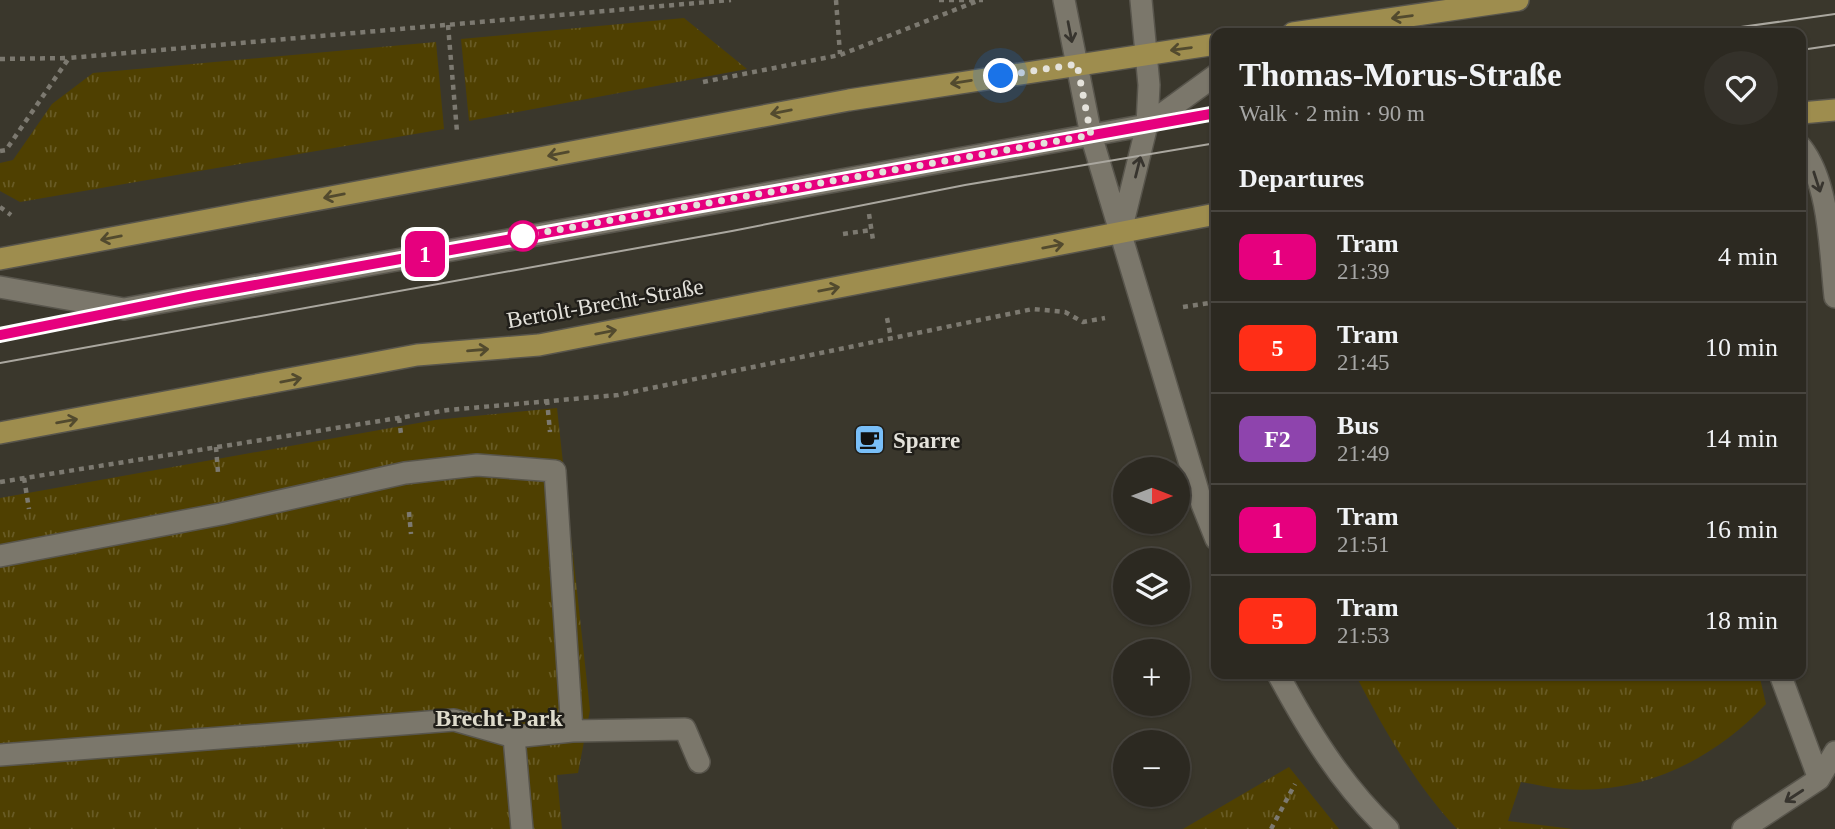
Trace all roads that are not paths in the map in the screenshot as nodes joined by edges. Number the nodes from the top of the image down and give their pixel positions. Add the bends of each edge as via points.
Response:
1 (1064, 0) edge
2 (1141, 0) edge
3 (1518, 0) edge
4 (1327, 28) edge
5 (1211, 45) edge
6 (1146, 55) junction
7 (1077, 64) junction
8 (1211, 79) edge
9 (1835, 110) edge
10 (1806, 113) edge
11 (1147, 125) junction
12 (1091, 135) junction
13 (1806, 157) edge
14 (1211, 215) edge
15 (1121, 233) junction
16 (0, 259) edge
17 (0, 287) edge
18 (1835, 297) edge
19 (0, 433) edge
20 (1211, 526) edge
21 (0, 556) edge
22 (1281, 679) edge
23 (1782, 679) edge
24 (572, 731) junction
25 (514, 737) junction
26 (1835, 752) edge
27 (0, 755) edge
28 (699, 762) dead end
29 (1819, 779) junction
30 (522, 829) edge
31 (1388, 829) edge
32 (1743, 829) edge

1 -> 7 street
2 - 6 street
3 -> 4 main road
5 -> 6 main road
6 - 7 main road
6 - 11 street
7 - 12 street
7 -> 16 main road via 849,100
8 - 11 street
9 - 10 main road
11 - 12 street
15 -> 11 street
12 - 15 street
12 - 17 street via 124,309
13 -> 18 street via 1818,181 1827,220
14 - 15 main road, Bertolt-Brecht-Straße
19 -> 15 main road, Bertolt-Brecht-Straße via 416,355 539,345
15 - 20 street
21 - 24 street via 405,473 477,465 555,471
22 - 31 street via 1319,747
23 - 29 street
24 - 25 street
24 - 28 street via 685,729
25 - 27 street via 454,720
25 - 30 street
26 - 29 street
29 -> 32 street

